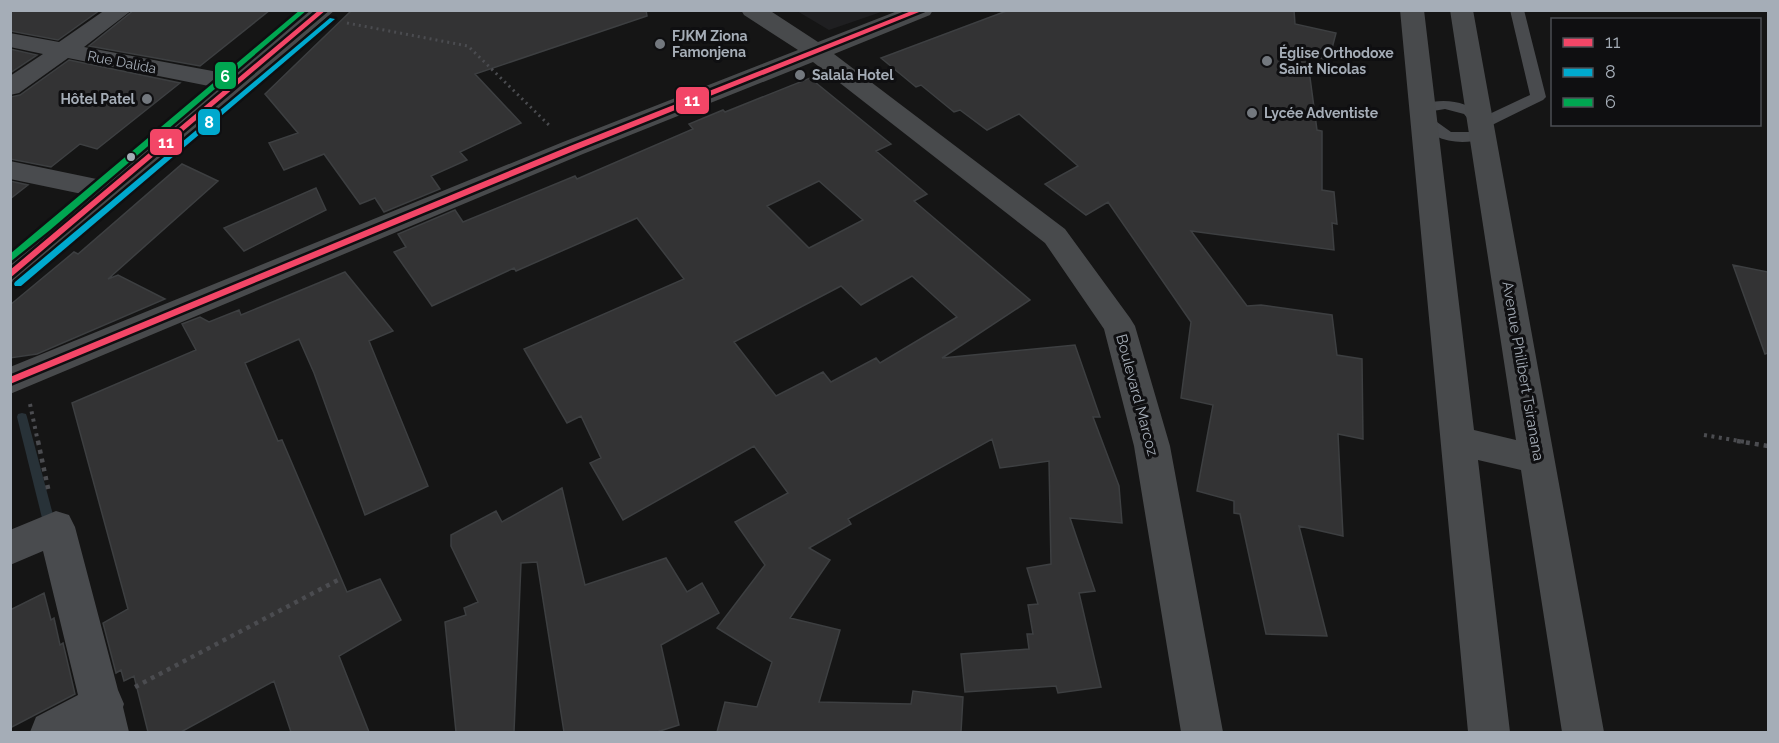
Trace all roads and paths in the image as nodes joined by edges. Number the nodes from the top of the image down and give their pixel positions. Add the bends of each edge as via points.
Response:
1 (121, 10) edge
2 (752, 10) edge
3 (922, 10) edge
4 (1412, 10) edge
5 (1461, 10) edge
6 (1517, 10) edge
7 (320, 14) edge
8 (10, 40) edge
9 (65, 51) junction
10 (815, 51) junction
11 (234, 83) junction
12 (10, 88) edge
13 (1422, 118) junction
14 (1481, 124) junction
15 (573, 148) junction
16 (10, 170) edge
17 (111, 191) junction
18 (10, 275) edge
19 (21, 382) edge
20 (1704, 435) dead end
21 (1457, 441) junction
22 (1768, 446) edge
23 (1537, 459) junction
24 (56, 527) junction
25 (10, 548) edge
26 (338, 580) dead end
27 (105, 718) edge
28 (51, 732) edge
29 (1202, 732) edge
30 (1489, 732) edge
31 (1583, 732) edge

1 - 9 street
2 - 10 main road, Boulevard Marcoz
3 - 10 main road
4 - 13 main road
5 - 14 main road, Avenue Philibert Tsiranana
6 - 14 lane via 1538,97
7 - 11 main road
7 - 15 path via 468,46
8 - 9 street, Rue Dalida
9 - 11 street, Rue Dalida
9 - 12 street
10 - 15 main road
10 - 29 main road, Boulevard Marcoz via 1055,236 1119,326 1152,446
11 - 17 main road
13 - 14 lane via 1427,107 1446,104 1469,111
13 - 14 lane via 1435,132 1458,139 1478,136
13 - 21 main road
14 - 23 main road, Avenue Philibert Tsiranana
15 - 19 main road
16 - 17 street
17 - 18 main road
19 - 24 path
20 - 22 path
21 - 23 main road
21 - 30 main road
23 - 31 main road, Avenue Philibert Tsiranana
24 - 25 street
24 - 27 street
26 - 27 path
27 - 28 street

